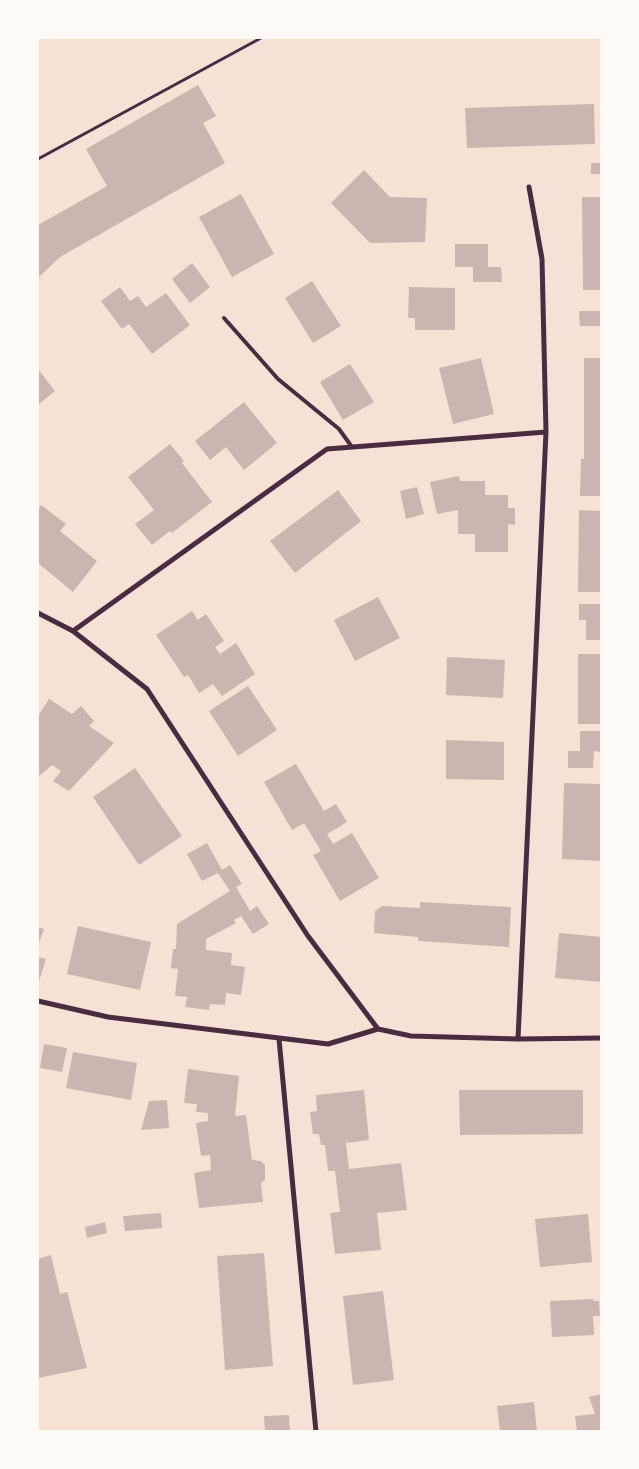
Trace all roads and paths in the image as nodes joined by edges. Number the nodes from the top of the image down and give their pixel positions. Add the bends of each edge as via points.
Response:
1 (261, 38) edge
2 (38, 159) edge
3 (529, 187) dead end
4 (224, 318) dead end
5 (546, 432) junction
6 (352, 447) junction
7 (38, 613) edge
8 (73, 631) junction
9 (38, 1001) edge
10 (378, 1029) junction
11 (602, 1038) edge
12 (278, 1039) junction
13 (518, 1039) junction
14 (316, 1432) edge

1 - 2 path
3 - 5 street via 542,260
4 - 6 lane via 278,379 338,429
5 - 6 street
5 - 13 street
6 - 8 street via 327,449
7 - 8 street
8 - 10 street via 147,689 308,936
9 - 12 street via 108,1017
10 - 12 street via 328,1044
10 - 13 street via 411,1036
11 - 13 street
12 - 14 street

